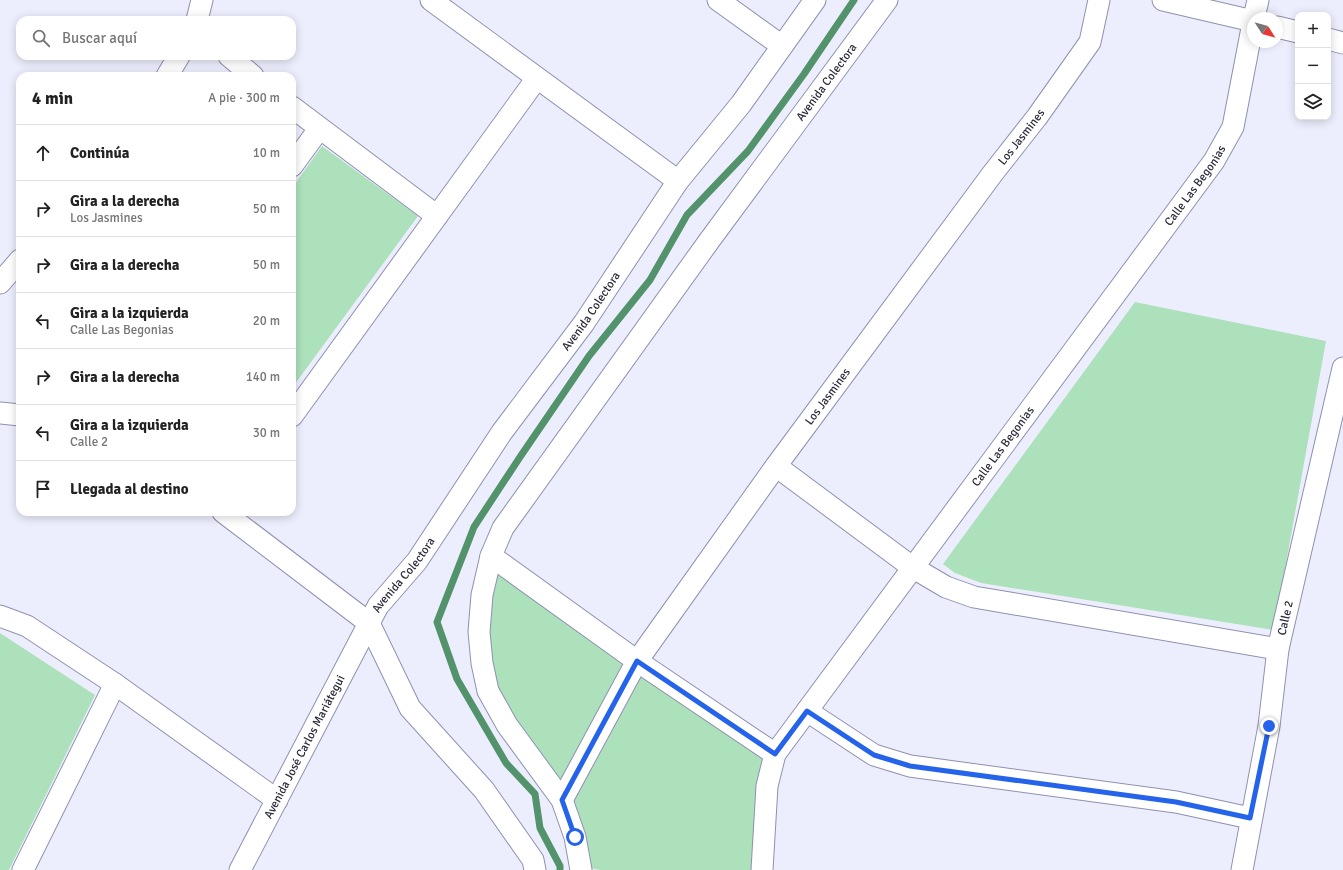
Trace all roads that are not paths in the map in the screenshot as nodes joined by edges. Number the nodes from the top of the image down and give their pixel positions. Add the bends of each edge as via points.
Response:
1 (202, 0) edge
2 (431, 0) edge
3 (718, 0) edge
4 (815, 0) edge
5 (887, 0) edge
6 (1099, 0) edge
7 (1163, 0) edge
8 (1258, 0) edge
9 (1255, 12) edge
10 (198, 16) edge
11 (1247, 21) edge
12 (1283, 28) edge
13 (1295, 31) edge
14 (1331, 40) edge
15 (1343, 43) edge
16 (782, 46) junction
17 (1248, 48) edge
18 (177, 60) edge
19 (234, 60) edge
20 (169, 72) edge
21 (248, 72) edge
22 (537, 78) junction
23 (296, 110) edge
24 (319, 129) junction
25 (296, 161) edge
26 (678, 181) junction
27 (437, 216) junction
28 (16, 265) edge
29 (0, 283) edge
30 (1343, 368) edge
31 (296, 410) edge
32 (0, 412) edge
33 (16, 414) edge
34 (1336, 434) edge
35 (776, 466) junction
36 (228, 516) edge
37 (490, 556) junction
38 (912, 567) junction
39 (0, 616) edge
40 (369, 623) junction
41 (1278, 649) junction
42 (637, 661) junction
43 (115, 684) junction
44 (807, 711) junction
45 (775, 754) junction
46 (277, 800) junction
47 (562, 800) junction
48 (1250, 818) junction
49 (23, 870) edge
50 (240, 870) edge
51 (535, 870) edge
52 (581, 870) edge
53 (762, 870) edge
54 (1242, 870) edge

1 - 10 street
2 - 22 street
3 - 16 street
4 - 16 street, Avenida Colectora
5 - 37 street, Avenida Colectora via 709,241 504,528
6 - 35 street, Los Jasmines via 1090,42 1037,117
7 - 11 street
8 - 9 street
12 - 13 street
14 - 15 street
16 - 26 street, Avenida Colectora via 741,104
17 - 38 street, Calle Las Begonias via 1233,127 1214,161
18 - 20 street
19 - 21 street
22 - 26 street
22 - 27 street
23 - 24 street
24 - 25 street
24 - 27 street
26 - 40 street, Avenida Colectora via 584,323 502,432 417,561 378,606
27 - 31 street
28 - 29 street
30 - 34 street, Calle 2
32 - 33 street
34 - 41 street, Calle 2
35 - 38 street
35 - 42 street, Los Jasmines
36 - 40 street
37 - 42 street
37 - 47 street, Avenida Colectora via 482,595 479,632 488,691 507,725
38 - 41 street via 946,587 974,597
38 - 44 street, Calle Las Begonias
39 - 43 street via 28,626
40 - 46 street, Avenida José Carlos Mariátegui
40 - 51 street via 410,708 484,790 533,860
41 - 48 street, Calle 2 via 1269,726
42 - 45 street
42 - 47 street, Los Jasmines
43 - 46 street
43 - 49 street
44 - 45 street, Calle Las Begonias
44 - 48 street via 874,755 910,766 1176,802
45 - 53 street, Calle Las Begonias via 767,786
46 - 50 street, Avenida José Carlos Mariátegui
47 - 52 street, Avenida Colectora via 575,837
48 - 54 street, Calle 2

